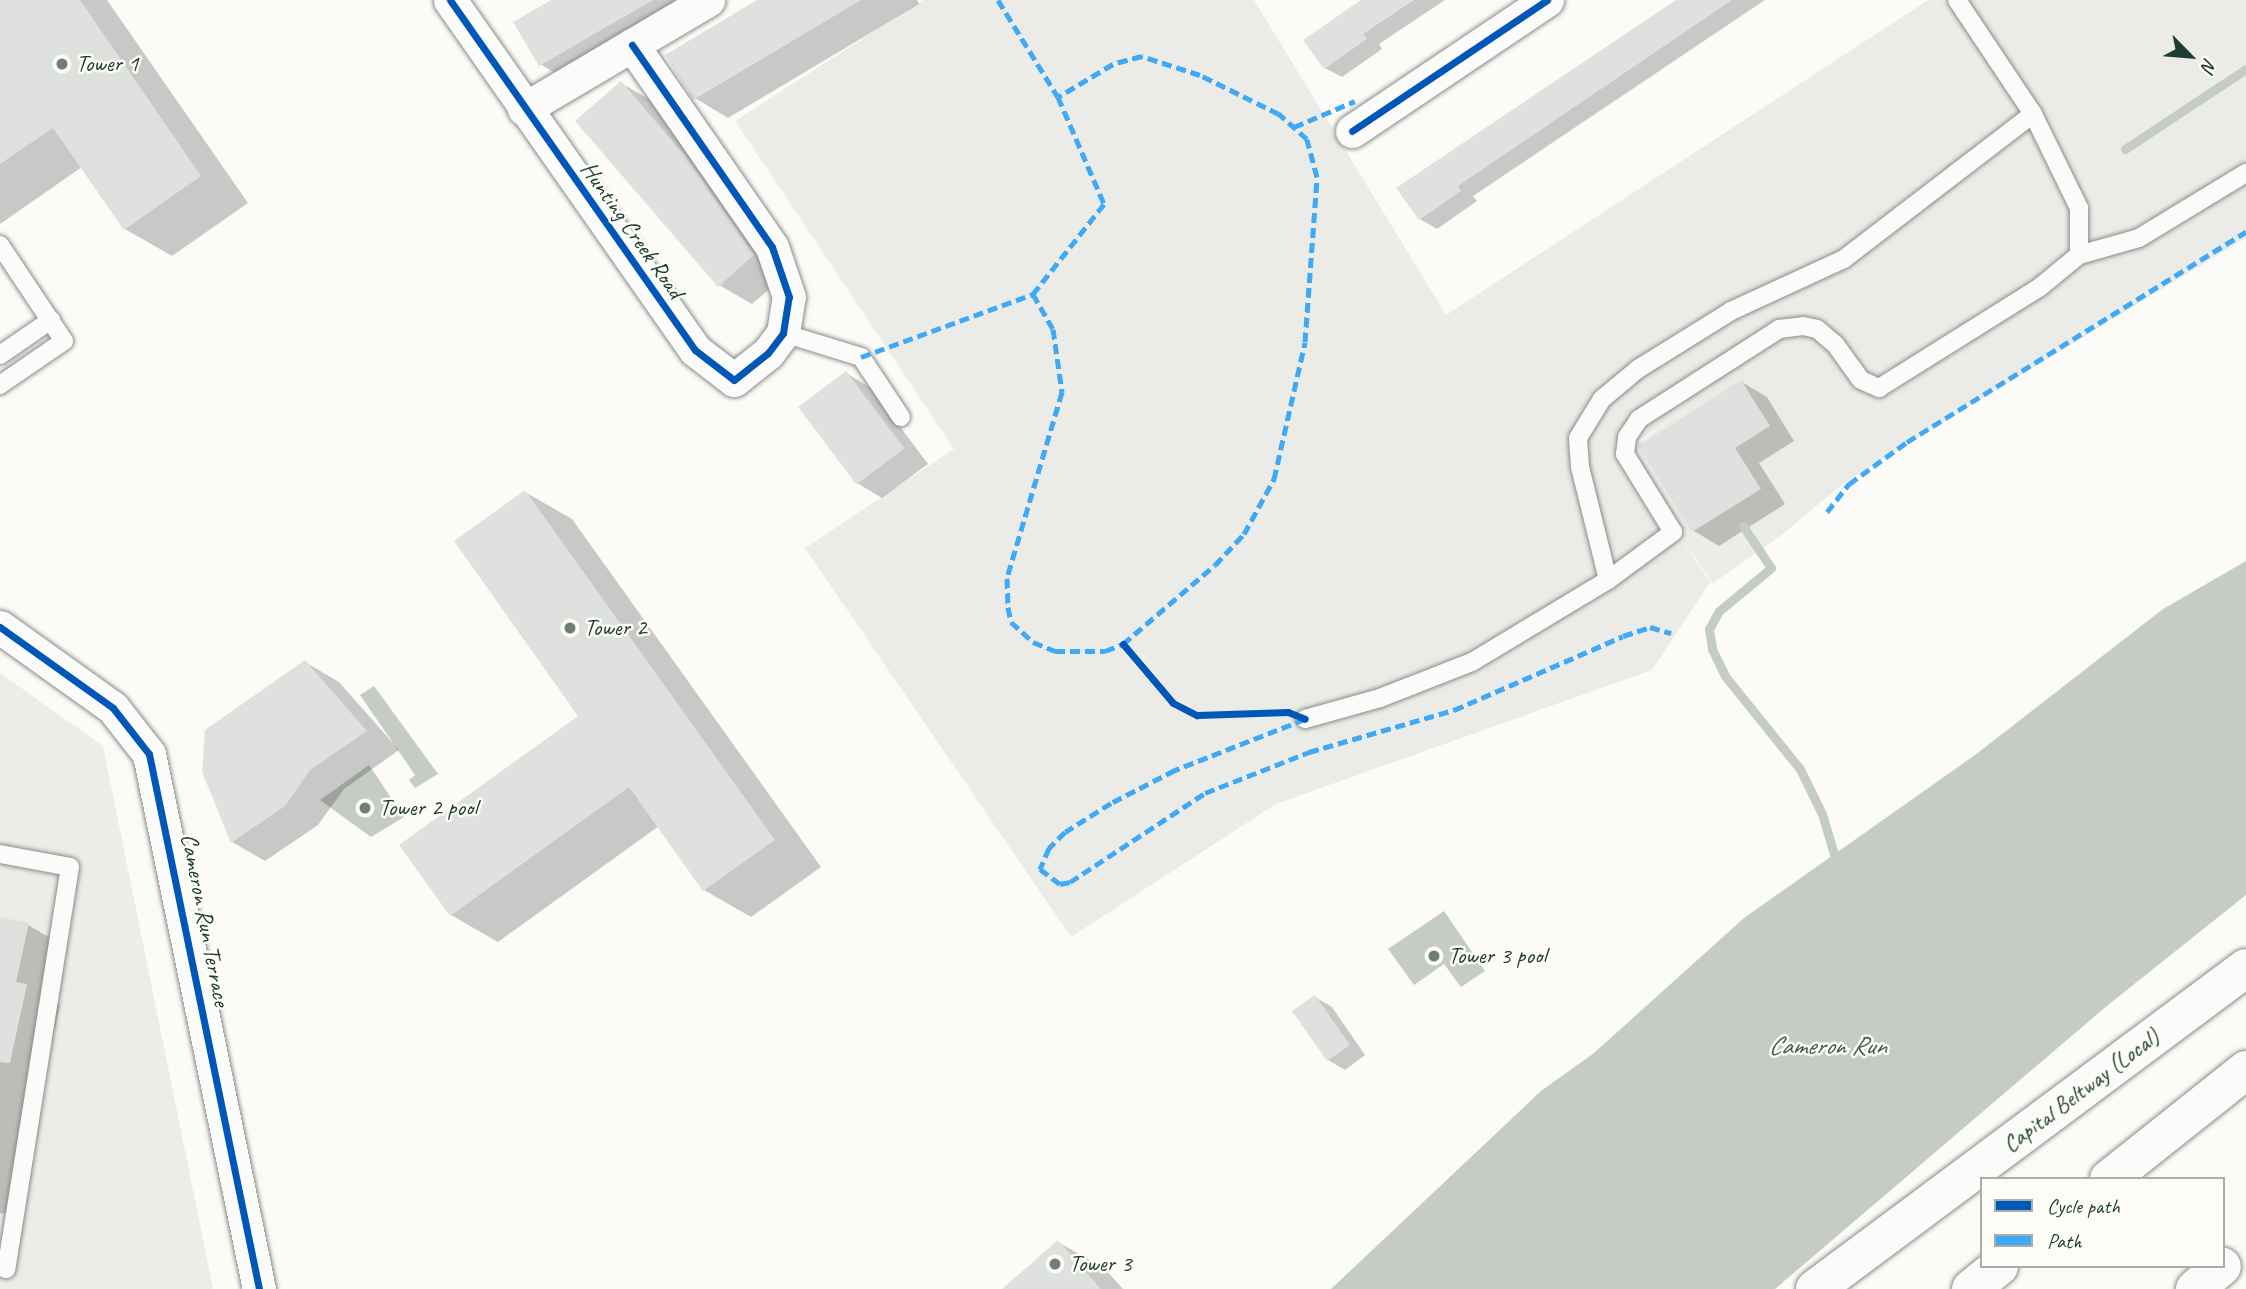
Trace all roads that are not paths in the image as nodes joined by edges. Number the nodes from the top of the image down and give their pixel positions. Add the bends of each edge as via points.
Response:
1 (708, 0) edge
2 (1547, 0) edge
3 (1957, 0) edge
4 (454, 1) edge
5 (632, 45) junction
6 (524, 109) junction
7 (2033, 114) junction
8 (1352, 131) dead end
9 (2246, 173) edge
10 (0, 245) edge
11 (2079, 255) junction
12 (51, 320) junction
13 (783, 333) junction
14 (0, 355) edge
15 (0, 385) edge
16 (901, 417) dead end
17 (1608, 580) junction
18 (0, 627) edge
19 (1305, 719) dead end
20 (0, 854) edge
21 (2246, 968) edge
22 (2246, 1070) edge
23 (2112, 1177) edge
24 (2246, 1247) edge
25 (2225, 1264) edge
26 (0, 1266) edge
27 (1997, 1268) edge
28 (2221, 1268) edge
29 (259, 1289) edge
30 (1815, 1289) edge
31 (1971, 1289) edge
32 (2195, 1289) edge

1 - 5 street
2 - 8 street
3 - 7 lane
4 - 6 street, Hunting Creek Road
5 - 6 street
5 - 13 street via 772,247 789,297
6 - 13 street, Hunting Creek Road via 695,350 734,380 768,353
7 - 11 lane via 2078,208
7 - 17 lane via 1844,259 1731,312 1638,369 1602,399 1578,438 1580,467
9 - 11 lane via 2139,238
10 - 12 lane
11 - 17 lane via 2040,287 1879,388 1861,380 1835,344 1817,330 1803,326 1779,329 1639,419 1628,437 1625,454 1673,532
12 - 14 lane
12 - 15 lane via 64,341
13 - 16 lane via 861,357
17 - 19 lane via 1472,662 1380,698
18 - 29 street, Cameron Run Terrace via 113,708 149,754
20 - 26 lane via 70,867 6,1269
21 - 30 highway, Capital Beltway (Local)
22 - 23 highway
24 - 25 highway
27 - 31 highway
28 - 32 highway

